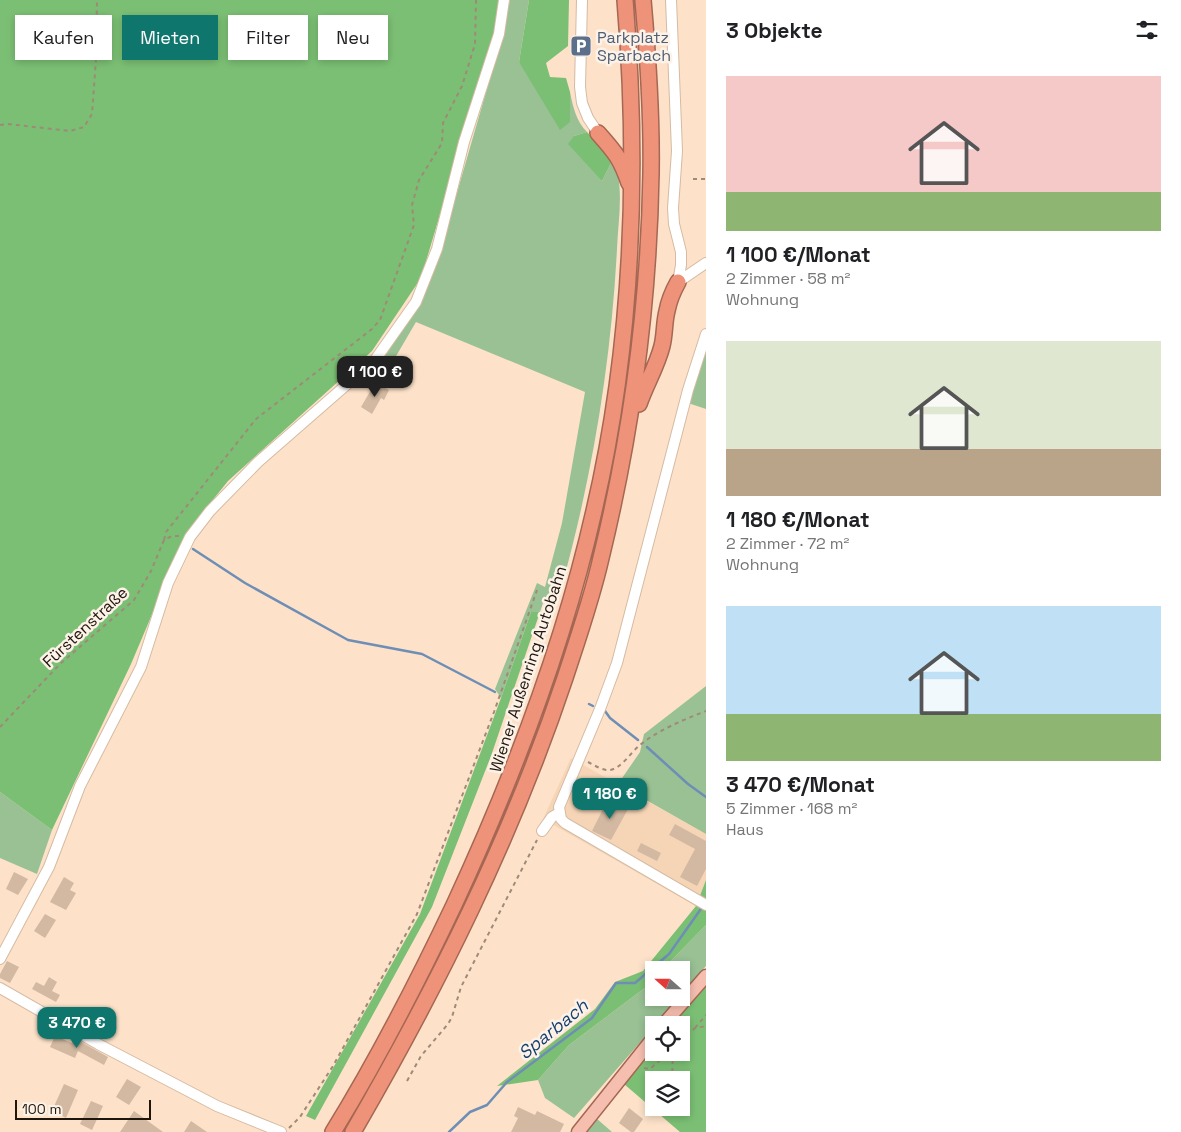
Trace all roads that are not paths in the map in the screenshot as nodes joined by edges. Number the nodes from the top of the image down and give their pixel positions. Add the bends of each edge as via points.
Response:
1 (504, 0) edge
2 (582, 0) edge
3 (625, 0) edge
4 (643, 0) edge
5 (671, 0) edge
6 (598, 133) joint
7 (633, 194) junction
8 (706, 263) edge
9 (678, 282) junction
10 (706, 334) edge
11 (626, 443) junction
12 (559, 813) junction
13 (542, 831) road end
14 (702, 902) edge
15 (0, 959) edge
16 (706, 976) edge
17 (0, 988) edge
18 (671, 1016) edge
19 (645, 1049) edge
20 (281, 1132) edge
21 (333, 1132) edge
22 (353, 1132) edge
23 (578, 1132) edge

1 - 15 street via 499,34 464,142 437,248 416,302 375,360 258,462 210,510 190,537 168,584 140,667 80,786 49,867
2 - 6 street via 580,87 582,103
3 - 7 highway, Wiener Außenring Autobahn via 631,67
4 - 11 highway, Wiener Außenring Autobahn via 651,172 645,296
5 - 9 street via 677,151 673,208 681,252
6 - 7 highway via 622,162
7 - 21 highway, Wiener Außenring Autobahn via 628,288 613,410 595,509 564,626 502,800 468,875 400,1014
8 - 9 street
9 - 11 highway via 666,312 657,364 646,385
10 - 12 street via 688,390 617,663 560,801
11 - 22 highway, Wiener Außenring Autobahn via 601,560 580,632 546,734 516,810 472,909 397,1057
12 - 13 street
12 - 14 street via 565,823
16 - 18 main road
17 - 20 street via 217,1106
19 - 23 main road

